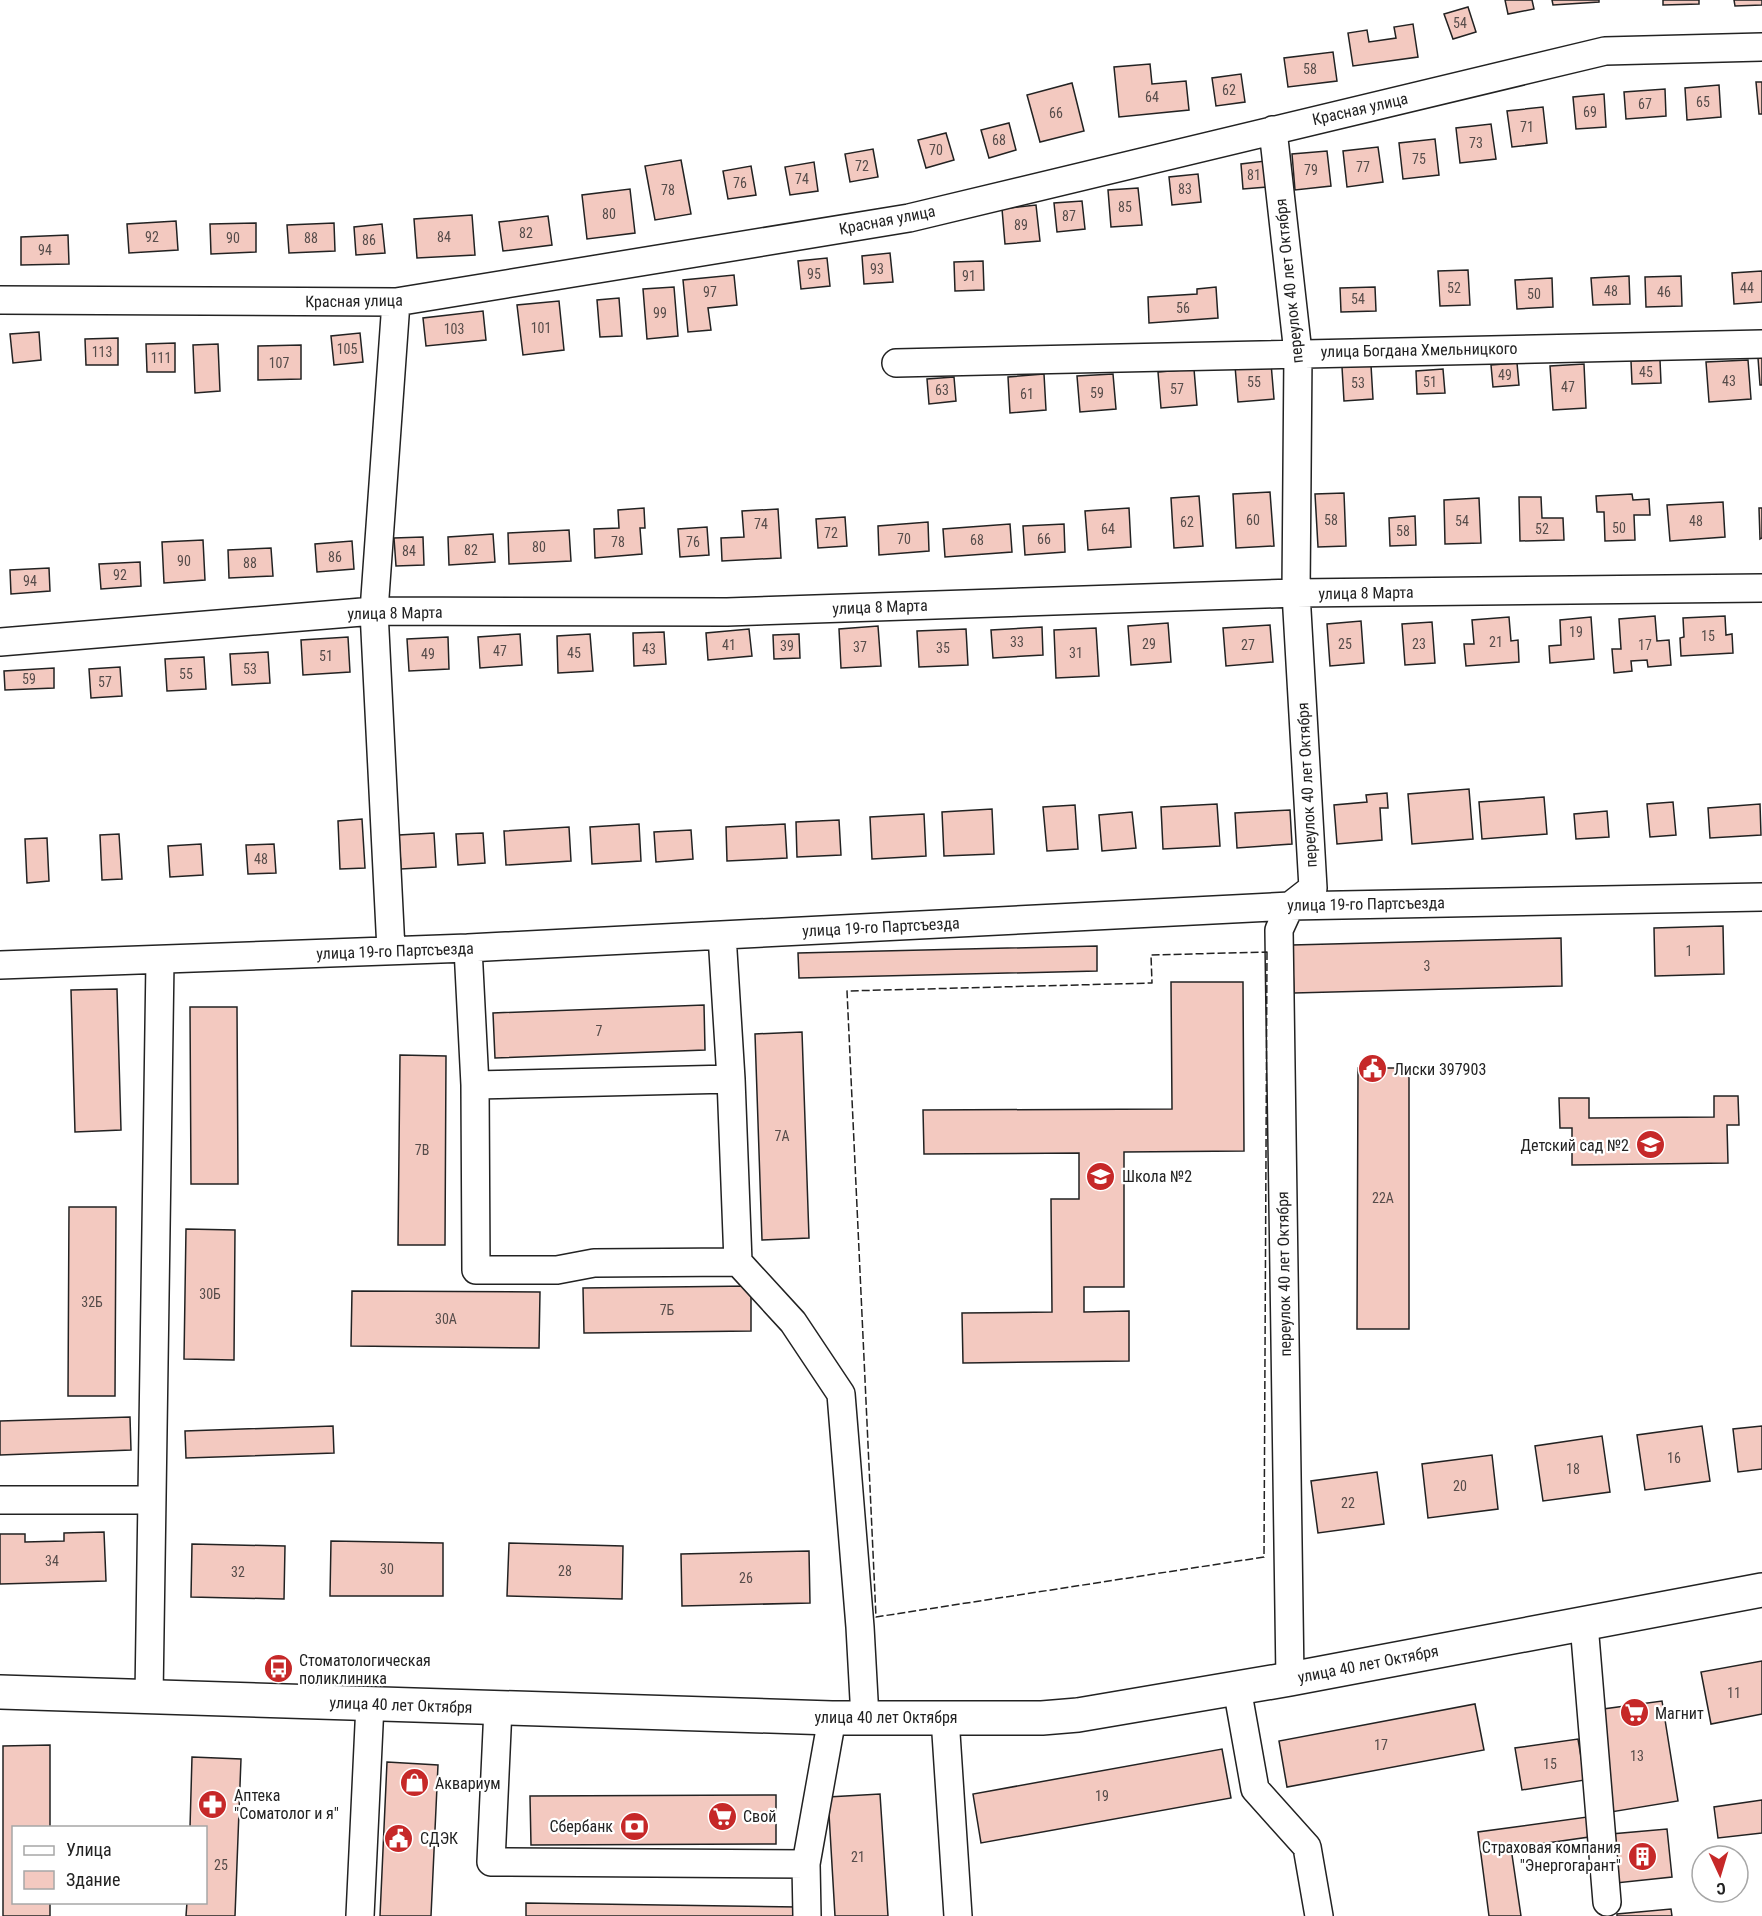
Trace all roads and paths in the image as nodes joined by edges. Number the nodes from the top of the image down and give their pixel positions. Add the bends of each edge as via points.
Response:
1 (1762, 47) edge
2 (1273, 130) junction
3 (0, 300) edge
4 (396, 302) junction
5 (1762, 344) edge
6 (1298, 353) junction
7 (896, 363) dead end
8 (1762, 588) edge
9 (1296, 593) junction
10 (374, 612) junction
11 (0, 642) edge
12 (1762, 897) edge
13 (1290, 906) junction
14 (722, 935) junction
15 (468, 948) junction
16 (391, 951) junction
17 (160, 961) junction
18 (0, 965) edge
19 (731, 1079) junction
20 (475, 1085) junction
21 (738, 1262) junction
22 (0, 1500) edge
23 (152, 1500) junction
24 (1762, 1590) edge
25 (1584, 1624) junction
26 (1290, 1679) junction
27 (1237, 1688) junction
28 (0, 1692) edge
29 (149, 1697) junction
30 (369, 1704) junction
31 (498, 1708) junction
32 (832, 1718) junction
33 (865, 1718) junction
34 (945, 1718) junction
35 (806, 1864) junction
36 (1607, 1902) dead end
37 (360, 1916) edge
38 (807, 1916) edge
39 (958, 1916) edge
40 (1319, 1916) edge

1 - 2 street, Красная улица via 1605,51
2 - 4 street, Красная улица via 909,218
2 - 6 street, переулок 40 лет Октября
3 - 4 street, Красная улица
4 - 10 street
5 - 6 street, улица Богдана Хмельницкого
6 - 7 street, улица Богдана Хмельницкого
6 - 9 street, переулок 40 лет Октября
8 - 9 street, улица 8 Марта
9 - 10 street, улица 8 Марта via 728,612
9 - 13 street, переулок 40 лет Октября via 1313,888
10 - 11 street, улица 8 Марта
10 - 16 street
12 - 13 street, улица 19-го Партсъезда
13 - 14 street, улица 19-го Партсъезда
13 - 26 street, переулок 40 лет Октября via 1279,930
14 - 15 street, улица 19-го Партсъезда
14 - 19 street
15 - 16 street, улица 19-го Партсъезда
15 - 20 street
16 - 17 street, улица 19-го Партсъезда
17 - 18 street, улица 19-го Партсъезда
17 - 23 street
19 - 20 street
19 - 21 street
20 - 21 street via 476,1270 557,1270 594,1263
21 - 33 street via 793,1322 841,1394
22 - 23 street
23 - 29 street
24 - 25 main road, улица 40 лет Октября
25 - 26 main road, улица 40 лет Октября
25 - 36 street
26 - 27 main road, улица 40 лет Октября
27 - 34 main road, улица 40 лет Октября via 1078,1715
27 - 40 street via 1256,1789 1307,1847
28 - 29 main road, улица 40 лет Октября
29 - 30 main road, улица 40 лет Октября
30 - 31 main road, улица 40 лет Октября
30 - 37 street
31 - 32 main road, улица 40 лет Октября
31 - 35 street via 491,1862
32 - 33 main road, улица 40 лет Октября
32 - 35 street
33 - 34 main road, улица 40 лет Октября
34 - 39 street
35 - 38 street

